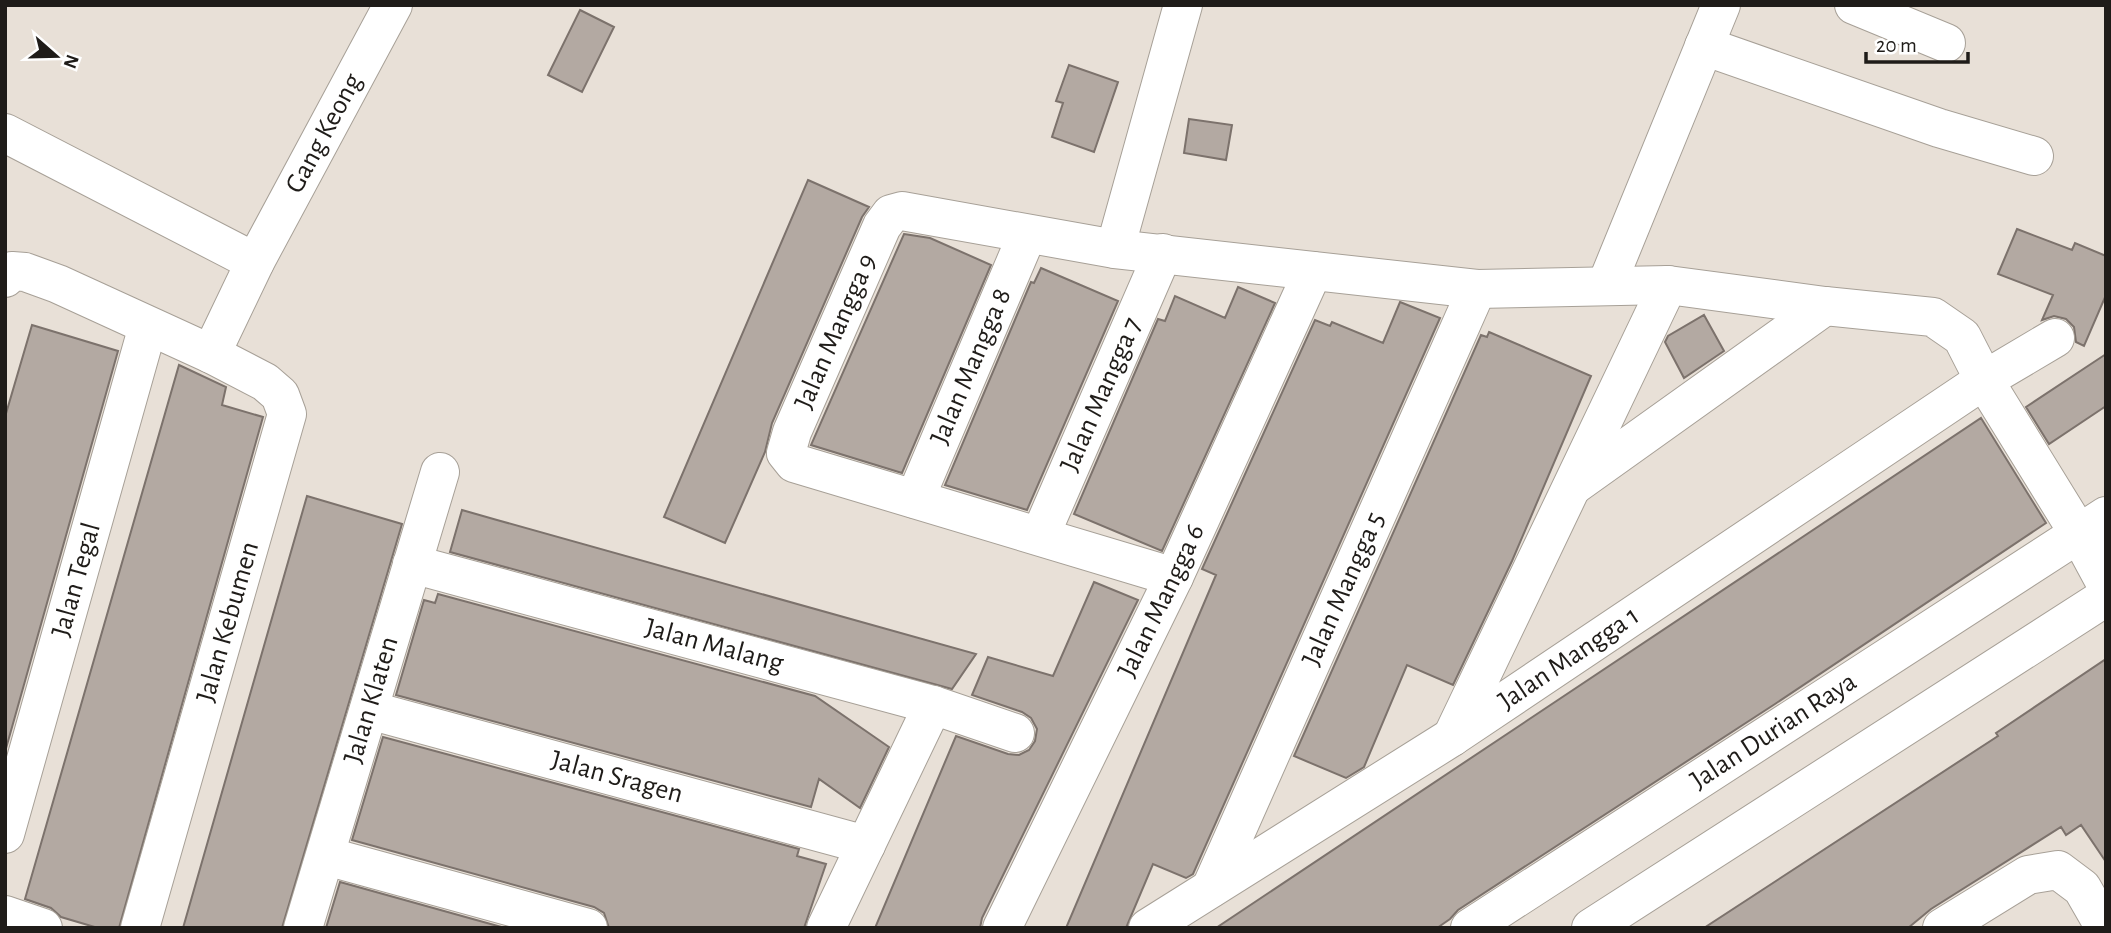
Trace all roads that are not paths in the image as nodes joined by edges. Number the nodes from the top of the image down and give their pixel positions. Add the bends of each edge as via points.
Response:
1 (393, 5) edge
2 (1183, 5) edge
3 (1721, 5) edge
4 (1854, 5) edge
5 (1945, 43) dead end
6 (1704, 46) junction
7 (5, 133) edge
8 (2034, 156) dead end
9 (1027, 235) junction
10 (1115, 249) junction
11 (1163, 253) junction
12 (255, 262) junction
13 (1313, 271) junction
14 (8, 275) edge
15 (1668, 285) junction
16 (1606, 286) junction
17 (1477, 289) junction
18 (1825, 306) junction
19 (148, 326) junction
20 (220, 335) junction
21 (2055, 338) dead end
22 (1984, 380) junction
23 (440, 472) dead end
24 (1571, 487) junction
25 (915, 499) junction
26 (2092, 525) edge
27 (1040, 537) junction
28 (412, 564) junction
29 (1174, 577) junction
30 (2106, 584) edge
31 (2106, 597) edge
32 (933, 705) junction
33 (369, 710) junction
34 (1015, 733) dead end
35 (1452, 737) junction
36 (5, 834) edge
37 (866, 845) junction
38 (326, 856) junction
39 (1211, 888) junction
40 (5, 915) edge
41 (43, 928) edge
42 (140, 928) edge
43 (303, 928) edge
44 (588, 928) edge
45 (827, 928) edge
46 (1002, 928) edge
47 (1148, 928) edge
48 (1470, 928) edge
49 (1591, 928) edge
50 (1942, 928) edge
51 (2105, 928) edge

1 - 12 street, Gang Keong
2 - 10 street
3 - 6 street
4 - 5 street
6 - 8 street
6 - 16 street
7 - 12 street
9 - 10 street
9 - 25 street, Jalan Mangga 8
9 - 25 street, Jalan Mangga 9 via 902,211 891,214 792,432 786,453 794,463
10 - 11 street
11 - 13 street
11 - 27 street, Jalan Mangga 7
12 - 20 street, Gang Keong
13 - 17 street
13 - 29 street, Jalan Mangga 6
14 - 19 street via 25,272
15 - 16 street
15 - 18 street
15 - 24 street
16 - 17 street
17 - 39 street, Jalan Mangga 5
18 - 22 street via 1933,317 1962,337
18 - 24 street
19 - 20 street
19 - 36 street, Jalan Tegal
20 - 42 street, Jalan Kebumen via 280,395 287,414
21 - 22 street, Jalan Mangga 1
22 - 26 street
22 - 35 street, Jalan Mangga 1
23 - 28 street, Jalan Klaten
24 - 35 street
25 - 27 street
26 - 30 street
26 - 48 street, Jalan Durian Raya
27 - 29 street
28 - 32 street, Jalan Malang
28 - 33 street, Jalan Klaten
29 - 46 street, Jalan Mangga 6
31 - 49 street
32 - 34 street, Jalan Malang
32 - 37 street
33 - 37 street, Jalan Sragen
33 - 38 street, Jalan Klaten
35 - 39 street, Jalan Mangga 1
37 - 45 street
38 - 43 street, Jalan Klaten
38 - 44 street
39 - 47 street, Jalan Mangga 1
40 - 41 street
50 - 51 street via 2028,875 2058,870 2082,888

